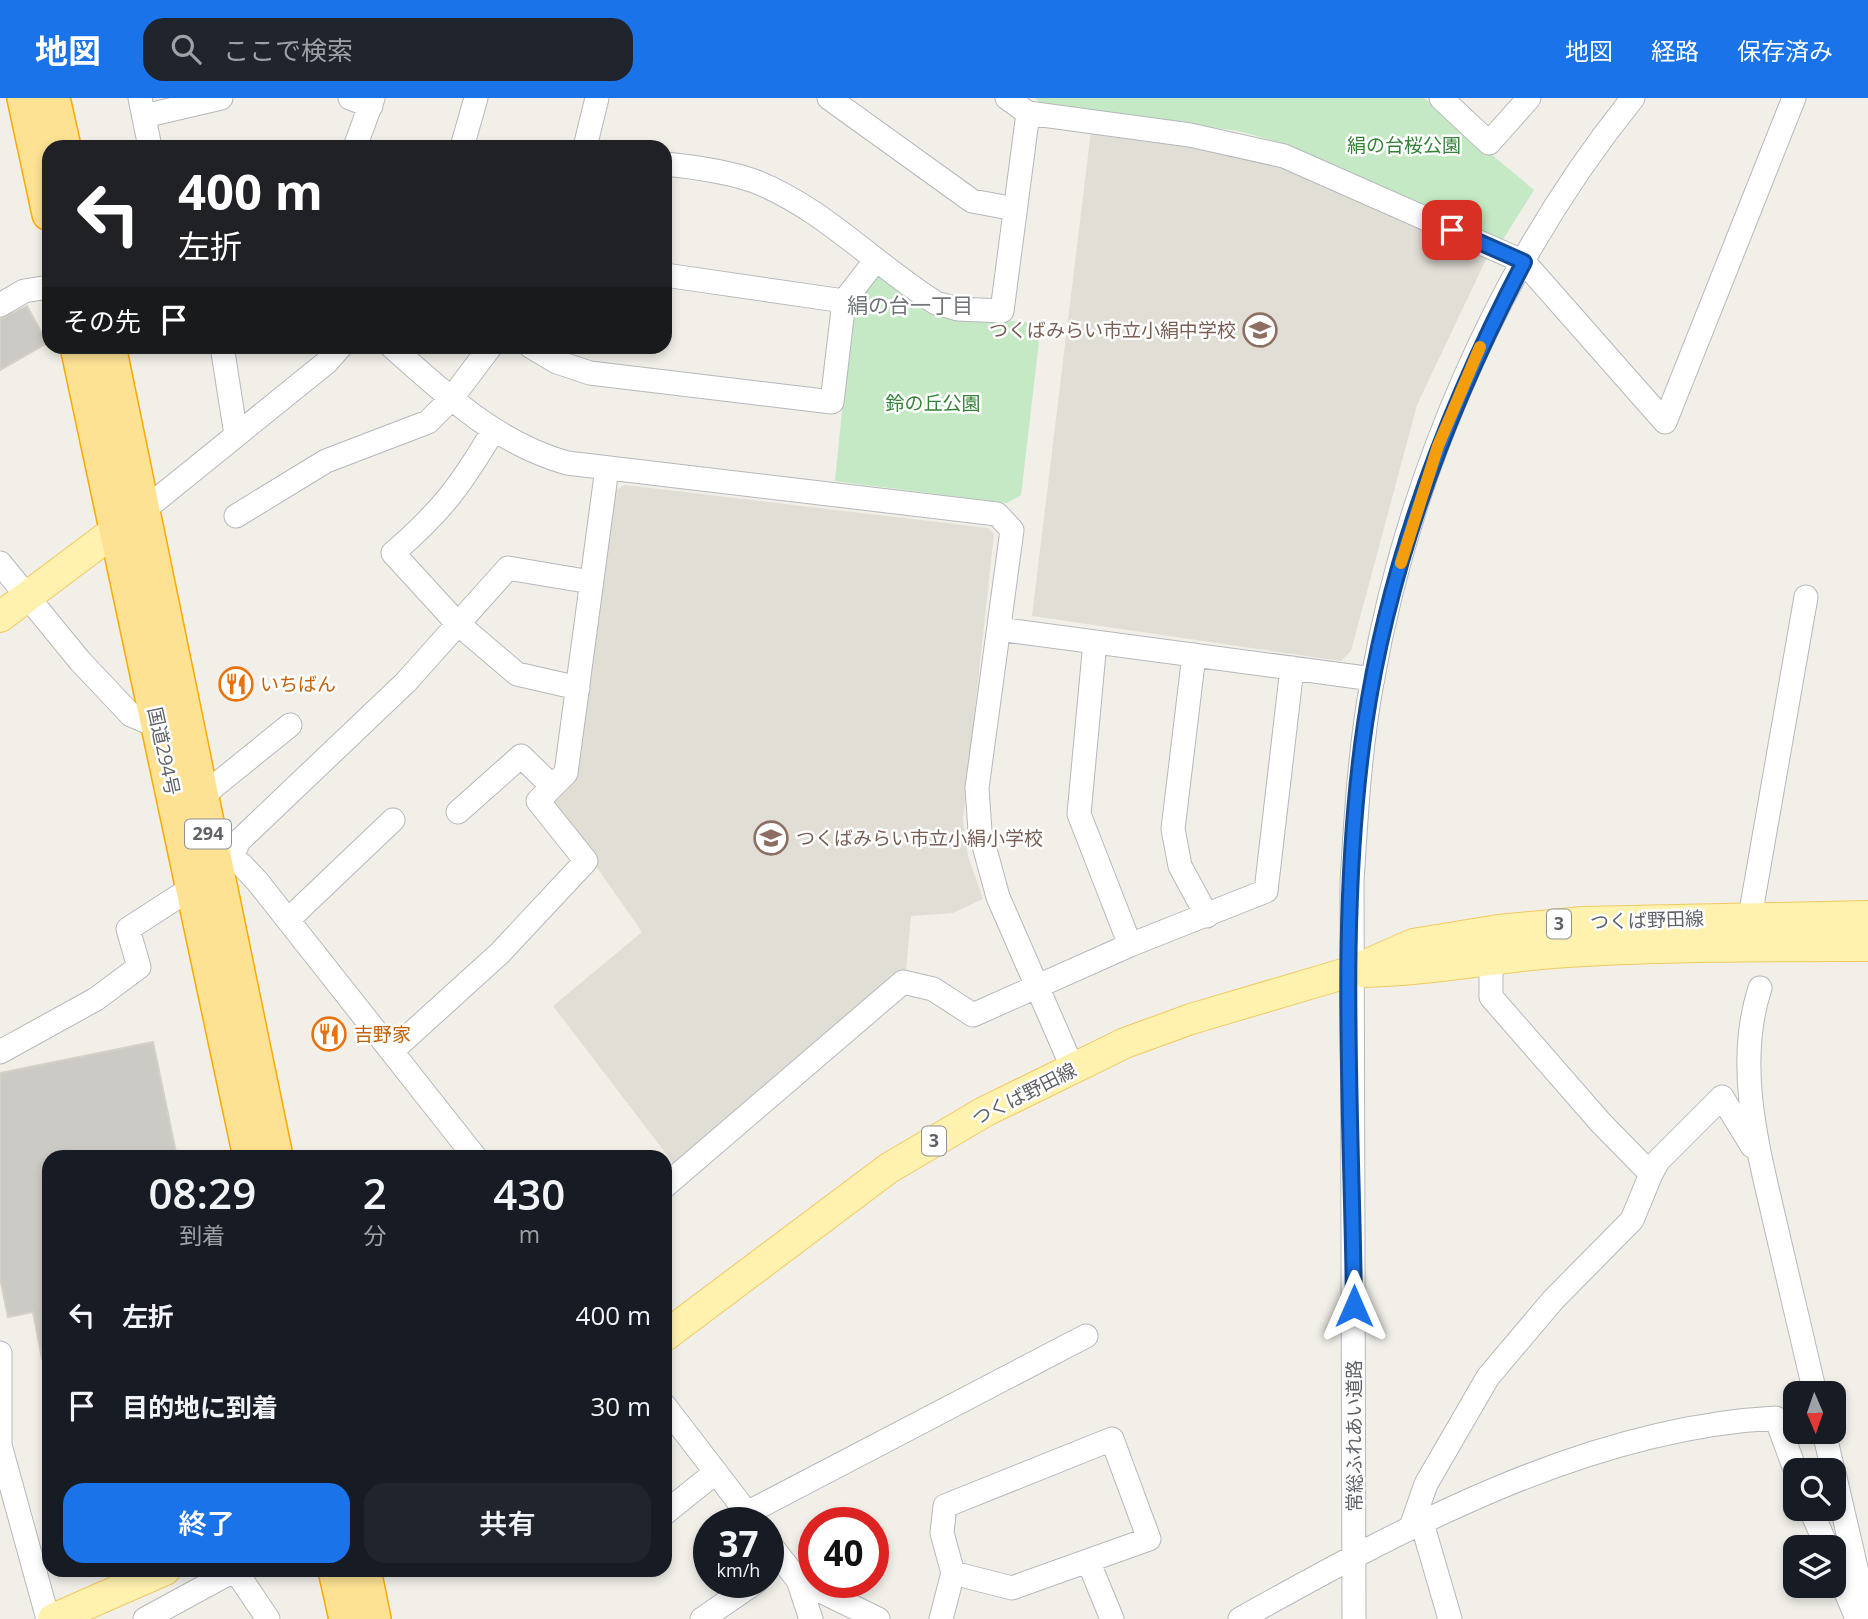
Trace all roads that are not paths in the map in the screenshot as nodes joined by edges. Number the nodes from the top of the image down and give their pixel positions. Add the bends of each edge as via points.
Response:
1 (24, 98) edge
2 (53, 98) edge
3 (222, 98) edge
4 (476, 98) edge
5 (597, 98) edge
6 (829, 98) edge
7 (1007, 98) edge
8 (1441, 98) edge
9 (1529, 98) edge
10 (1794, 98) edge
11 (1627, 100) edge
12 (365, 101) edge
13 (142, 107) edge
14 (1028, 113) junction
15 (62, 140) edge
16 (149, 140) edge
17 (357, 140) edge
18 (464, 140) edge
19 (587, 140) edge
20 (672, 165) edge
21 (42, 182) edge
22 (1015, 209) junction
23 (876, 260) junction
24 (1524, 262) junction
25 (672, 276) edge
26 (42, 288) edge
27 (844, 301) junction
28 (0, 305) edge
29 (79, 354) edge
30 (111, 354) edge
31 (223, 354) edge
32 (332, 354) edge
33 (400, 354) edge
34 (485, 354) edge
35 (544, 354) edge
36 (451, 399) junction
37 (494, 431) junction
38 (236, 435) junction
39 (607, 468) junction
40 (144, 510) junction
41 (236, 516) dead end
42 (115, 531) junction
43 (0, 564) edge
44 (591, 582) junction
45 (26, 596) junction
46 (1806, 597) dead end
47 (0, 617) edge
48 (457, 623) junction
49 (999, 629) junction
50 (1095, 642) junction
51 (1194, 655) junction
52 (1292, 668) junction
53 (1373, 679) junction
54 (578, 688) junction
55 (289, 725) dead end
56 (159, 727) junction
57 (552, 786) junction
58 (201, 797) junction
59 (458, 812) dead end
60 (393, 820) dead end
61 (221, 855) junction
62 (193, 887) junction
63 (1207, 916) junction
64 (1763, 916) junction
65 (1868, 916) edge
66 (289, 919) junction
67 (1130, 945) junction
68 (1868, 946) edge
69 (1491, 960) junction
70 (1350, 972) junction
71 (1037, 988) junction
72 (1760, 988) dead end
73 (393, 1050) junction
74 (0, 1052) edge
75 (1073, 1069) junction
76 (249, 1150) edge
77 (275, 1150) edge
78 (470, 1150) edge
79 (1761, 1161) junction
80 (1651, 1174) junction
81 (672, 1180) edge
82 (672, 1331) edge
83 (1086, 1336) dead end
84 (0, 1353) edge
85 (1812, 1381) edge
86 (672, 1415) edge
87 (1791, 1458) edge
88 (716, 1472) junction
89 (672, 1507) edge
90 (742, 1507) edge
91 (770, 1507) edge
92 (1845, 1521) edge
93 (1416, 1525) junction
94 (1354, 1556) junction
95 (1089, 1563) junction
96 (784, 1572) edge
97 (953, 1573) junction
98 (784, 1574) edge
99 (149, 1577) edge
100 (222, 1577) edge
101 (240, 1577) edge
102 (337, 1577) edge
103 (365, 1577) edge
104 (1846, 1592) edge
105 (733, 1598) edge
106 (51, 1619) edge
107 (145, 1619) edge
108 (268, 1619) edge
109 (346, 1619) edge
110 (374, 1619) edge
111 (702, 1619) edge
112 (811, 1619) edge
113 (878, 1619) edge
114 (941, 1619) edge
115 (1112, 1619) edge
116 (1240, 1619) edge
117 (1354, 1619) edge
118 (1450, 1619) edge
119 (1858, 1619) edge
120 (1868, 1619) edge

1 - 21 highway
2 - 15 highway
3 - 13 street
4 - 18 street
5 - 19 street
6 - 22 street via 972,201
7 - 14 street
8 - 9 street via 1489,143
10 - 24 street via 1665,422
11 - 24 street, 常総ふれあい道路
12 - 17 street
13 - 16 street
14 - 22 street
14 - 24 street via 1190,135 1284,156
20 - 23 street via 754,181 793,200
22 - 23 street via 1002,311 936,303
23 - 27 street
24 - 53 street, 常総ふれあい道路 via 1470,369 1438,446 1393,589
25 - 27 street
26 - 28 street via 24,291
27 - 35 street via 832,402 590,373
29 - 42 highway, 国道294号 / 294
30 - 40 highway, 国道294号 / 294
31 - 38 street
32 - 38 street
33 - 36 street
34 - 36 street
36 - 37 street
36 - 41 street via 428,422 326,461
37 - 39 street via 532,453
37 - 48 street via 454,493 393,553
38 - 40 street
39 - 44 street
39 - 49 street via 997,514 1012,530
40 - 42 main road
40 - 58 highway, 国道294号 / 294
42 - 45 main road
42 - 56 highway, 国道294号 / 294
43 - 45 street
44 - 48 street via 508,568
44 - 54 street
45 - 47 main road
45 - 56 street via 131,715
46 - 64 street
48 - 54 street via 517,674
48 - 61 street via 406,682
49 - 50 street
49 - 71 street via 977,788 980,831 998,897
50 - 51 street
50 - 67 street via 1079,814
51 - 52 street
51 - 63 street via 1173,829 1180,866
52 - 53 street
52 - 63 street via 1266,891
53 - 70 street, 常総ふれあい道路 via 1358,782
54 - 57 street via 566,773
55 - 58 street
56 - 62 highway, 国道294号 / 294
57 - 59 street via 521,756
57 - 73 street via 538,801 586,861 500,953
58 - 61 highway, 国道294号 / 294
60 - 66 street
61 - 66 street via 242,864
61 - 77 highway, 国道294号 / 294
62 - 74 street via 128,929 139,967 96,999
62 - 76 highway, 国道294号 / 294
63 - 67 street
64 - 65 main road, つくば野田線 / 3
64 - 70 main road, つくば野田線 / 3 via 1583,922 1498,930 1413,944
66 - 73 street
67 - 71 street
68 - 69 main road, つくば野田線 / 3 via 1595,950
69 - 70 main road, つくば野田線 / 3 via 1413,971
69 - 80 street via 1491,997
70 - 75 main road, つくば野田線 / 3 via 1191,1019 1125,1043
70 - 94 street, 常総ふれあい道路
71 - 75 street
71 - 81 street via 972,1015 933,989 903,982
72 - 79 street via 1748,1063 1751,1114
73 - 78 street
75 - 82 main road, つくば野田線 / 3 via 984,1112 889,1168
79 - 80 street via 1721,1097 1658,1161
79 - 85 street
80 - 93 street via 1632,1220 1553,1300 1488,1377 1426,1484
83 - 91 street
84 - 106 street via 0,1445
86 - 88 street
87 - 93 street via 1776,1418 1693,1426 1555,1466
88 - 89 street
88 - 90 street
92 - 120 street
93 - 94 street
93 - 118 street
94 - 116 street
94 - 117 street, 常総ふれあい道路
95 - 97 street via 1012,1588
95 - 97 street via 1149,1539 1112,1439 944,1506 942,1533
95 - 115 street
96 - 113 street
97 - 114 street
98 - 112 street
99 - 106 main road
100 - 107 street
101 - 108 street
102 - 109 highway
103 - 110 highway
104 - 119 street
105 - 111 street

